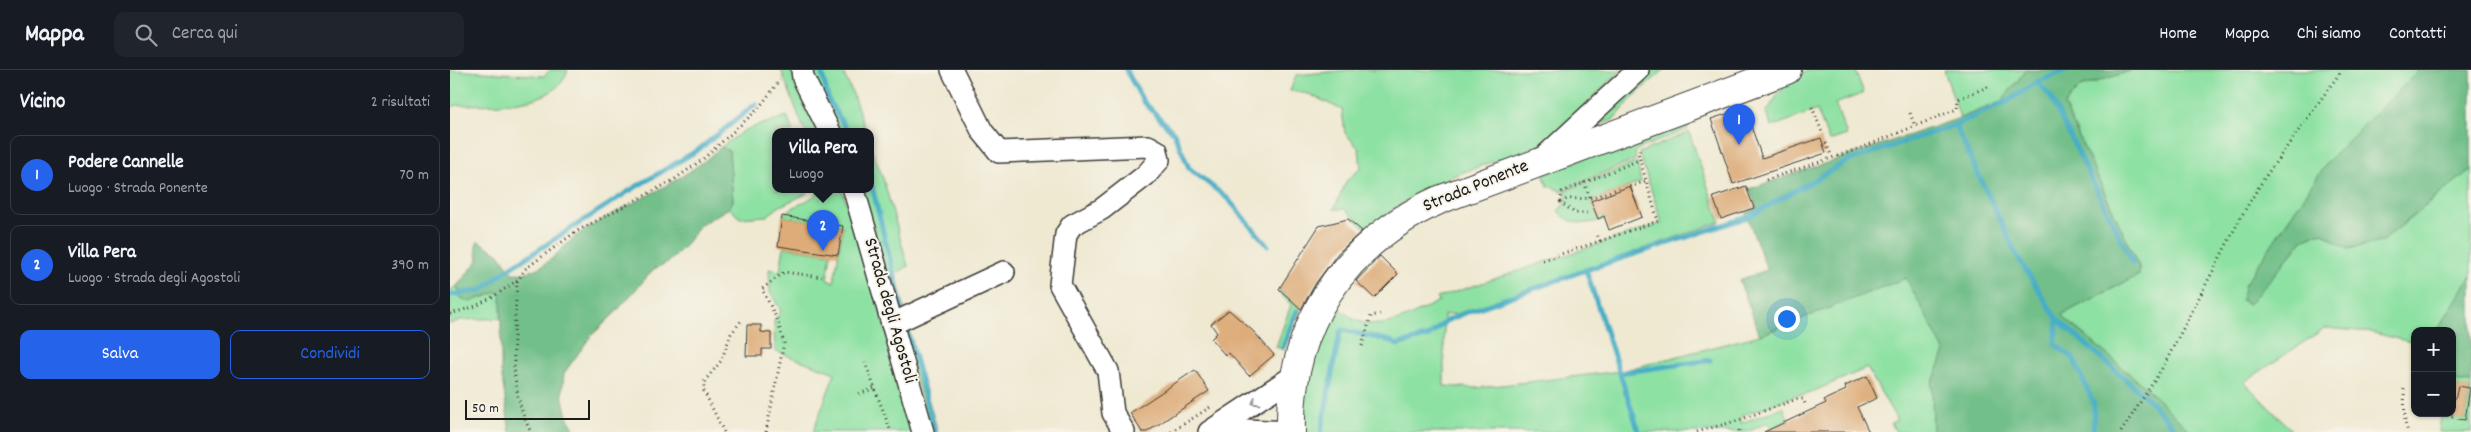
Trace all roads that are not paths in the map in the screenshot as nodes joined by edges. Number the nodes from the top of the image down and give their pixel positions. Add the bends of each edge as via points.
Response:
1 (802, 70) edge
2 (952, 70) edge
3 (1638, 70) edge
4 (1787, 70) edge
5 (828, 128) edge
6 (1538, 162) junction
7 (855, 193) edge
8 (1004, 272) dead end
9 (892, 324) junction
10 (1295, 375) junction
11 (923, 432) edge
12 (1124, 432) edge
13 (1209, 432) edge
14 (1222, 432) edge
15 (1292, 432) edge

1 - 5 street
2 - 12 street via 982,131 999,152 1148,146 1157,151 1159,160 1146,175 1102,209 1072,225 1066,234 1060,285 1108,371 1113,414
3 - 6 street
4 - 6 main road, Strada Ponente
6 - 10 main road, Strada Ponente via 1422,208 1393,224 1366,246 1340,275 1322,302
7 - 9 street, Strada degli Agostoli
8 - 9 street
9 - 11 street, Strada degli Agostoli
10 -> 13 street
10 - 15 main road, Strada Ponente
14 - 15 street

